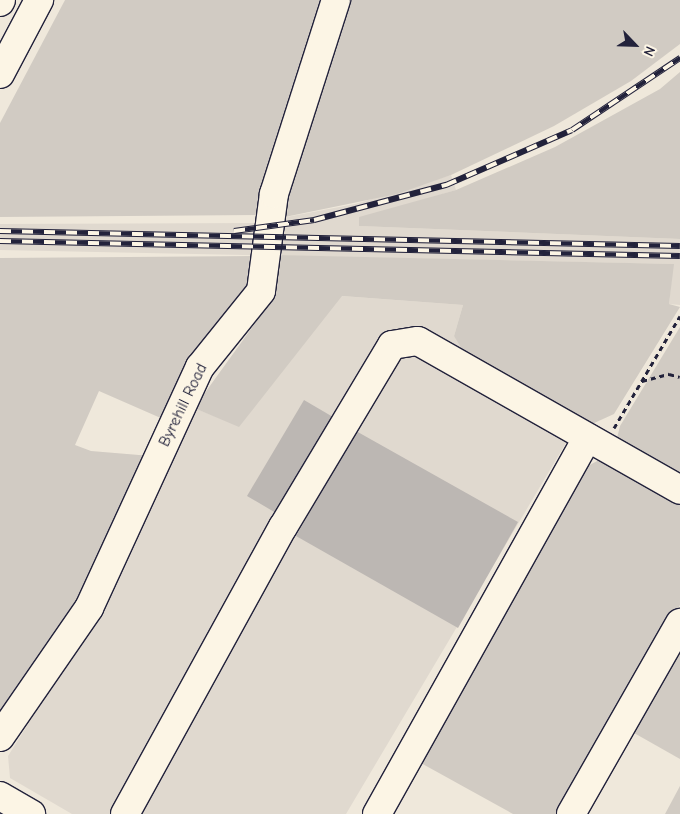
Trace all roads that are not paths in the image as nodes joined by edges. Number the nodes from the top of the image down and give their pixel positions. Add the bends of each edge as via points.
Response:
1 (39, 0) edge
2 (336, 0) edge
3 (0, 74) edge
4 (595, 443) junction
5 (680, 490) edge
6 (680, 623) edge
7 (0, 737) edge
8 (0, 796) edge
9 (31, 814) edge
10 (125, 814) edge
11 (377, 814) edge
12 (571, 814) edge

1 - 3 main road
2 - 7 main road, Byrehill Road via 274,194 261,291 200,367 89,608
4 - 5 main road
4 - 10 main road via 418,341 392,345 283,527
4 - 11 main road
6 - 12 main road
8 - 9 main road

